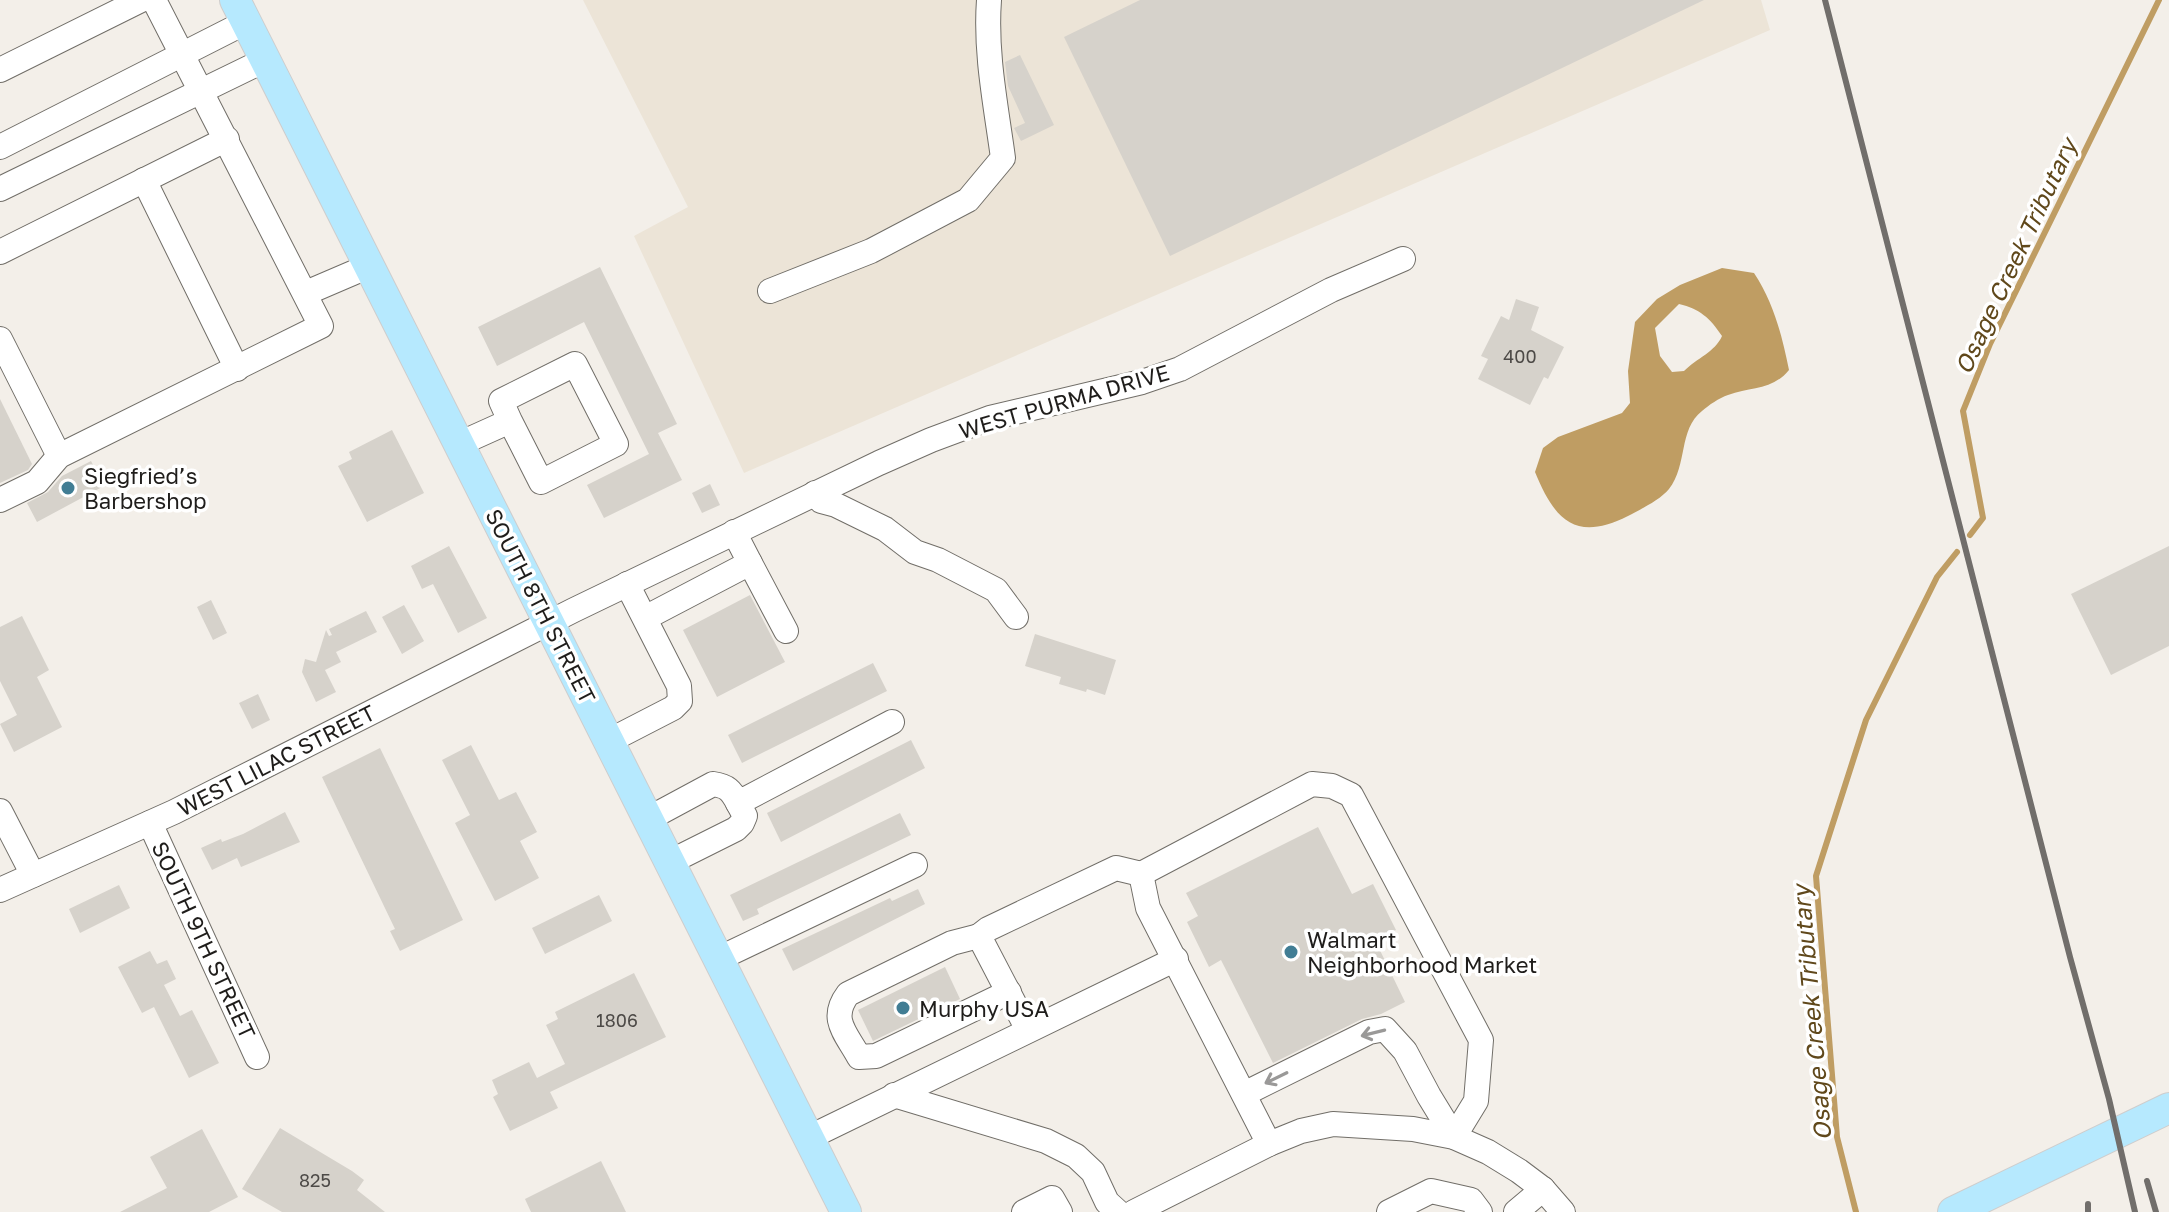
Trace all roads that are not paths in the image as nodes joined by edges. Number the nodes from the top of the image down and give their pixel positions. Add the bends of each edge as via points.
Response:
1 (141, 0) edge
2 (154, 0) edge
3 (989, 0) edge
4 (240, 11) edge
5 (182, 55) junction
6 (265, 60) junction
7 (0, 70) edge
8 (201, 90) junction
9 (227, 139) junction
10 (0, 147) edge
11 (144, 180) junction
12 (0, 189) edge
13 (0, 252) edge
14 (1403, 259) dead end
15 (369, 266) junction
16 (770, 291) dead end
17 (306, 293) junction
18 (0, 339) edge
19 (237, 369) junction
20 (510, 421) junction
21 (459, 444) junction
22 (59, 456) junction
23 (815, 493) junction
24 (0, 500) edge
25 (734, 532) junction
26 (750, 563) junction
27 (627, 584) junction
28 (1016, 617) dead end
29 (645, 618) junction
30 (549, 622) junction
31 (786, 631) dead end
32 (892, 722) dead end
33 (609, 741) junction
34 (738, 803) junction
35 (0, 811) edge
36 (648, 819) junction
37 (150, 823) junction
38 (670, 862) junction
39 (915, 865) dead end
40 (1141, 874) junction
41 (33, 875) junction
42 (0, 890) edge
43 (979, 936) junction
44 (718, 959) junction
45 (1176, 959) junction
46 (1009, 992) junction
47 (1028, 1030) junction
48 (906, 1042) junction
49 (257, 1057) dead end
50 (925, 1080) junction
51 (1244, 1094) junction
52 (894, 1095) junction
53 (2169, 1108) edge
54 (1454, 1137) junction
55 (808, 1138) junction
56 (1269, 1144) junction
57 (1543, 1189) junction
58 (846, 1212) edge
59 (1024, 1212) edge
60 (1060, 1212) edge
61 (1118, 1212) edge
62 (1134, 1212) edge
63 (1389, 1212) edge
64 (1480, 1212) edge
65 (1516, 1212) edge
66 (1563, 1212) edge
67 (1953, 1212) edge

1 - 7 street
2 - 5 street
3 - 16 street via 1003,158 968,200 871,251
4 - 5 street
4 - 6 main road, SOUTH 8TH STREET
5 - 8 street
5 - 10 street
6 - 8 street
6 - 15 main road, SOUTH 8TH STREET
8 - 9 street
8 - 12 street
9 - 11 street
9 - 17 street
11 - 13 street
11 - 19 street
14 - 23 street, WEST PURMA DRIVE via 1331,290 1180,369 990,418
15 - 17 street
15 - 21 main road, SOUTH 8TH STREET
17 - 19 street via 321,326
18 - 22 street
19 - 22 street
20 - 20 street via 541,482 616,444 575,364 501,401
20 - 21 street
21 - 30 main road, SOUTH 8TH STREET
22 - 24 street via 37,482
23 - 25 street, WEST PURMA DRIVE
23 - 28 street via 821,501 885,529 915,552 996,590
25 - 26 street
25 - 27 street, WEST PURMA DRIVE
26 - 29 street
26 - 31 street
27 - 29 street
27 - 30 street, WEST PURMA DRIVE
29 - 33 street via 679,686 680,701
30 - 33 main road, SOUTH 8TH STREET
30 - 37 street, WEST LILAC STREET
32 - 34 street
33 - 36 main road, SOUTH 8TH STREET
34 - 36 street via 732,791 713,784
34 - 38 street via 745,816 736,829
35 - 41 street
36 - 38 main road, SOUTH 8TH STREET
37 - 41 street, WEST LILAC STREET
37 - 49 street, SOUTH 9TH STREET
38 - 44 main road, SOUTH 8TH STREET
39 - 44 street
40 - 43 street via 1116,868
40 - 45 street via 1148,908
40 - 54 street via 1312,784 1351,795 1481,1040 1476,1101
41 - 42 street, WEST LILAC STREET
43 - 46 street
43 - 48 street via 952,943 848,994 838,1007 839,1020 859,1057 876,1056
44 - 55 main road, SOUTH 8TH STREET
45 - 47 street
45 - 51 street
46 - 47 street
46 - 48 street
47 - 50 street
48 - 50 street
50 - 52 street
54 -> 51 street via 1405,1051 1385,1029
51 - 56 street
52 - 55 street
52 - 61 street via 1066,1151 1093,1172 1107,1202
53 - 67 main road
54 - 56 street via 1333,1124
54 - 57 street via 1488,1152
55 - 58 main road, SOUTH 8TH STREET
56 - 62 street
57 - 65 street
57 - 66 street
59 - 60 street via 1052,1198
63 - 64 street via 1431,1191 1471,1200

